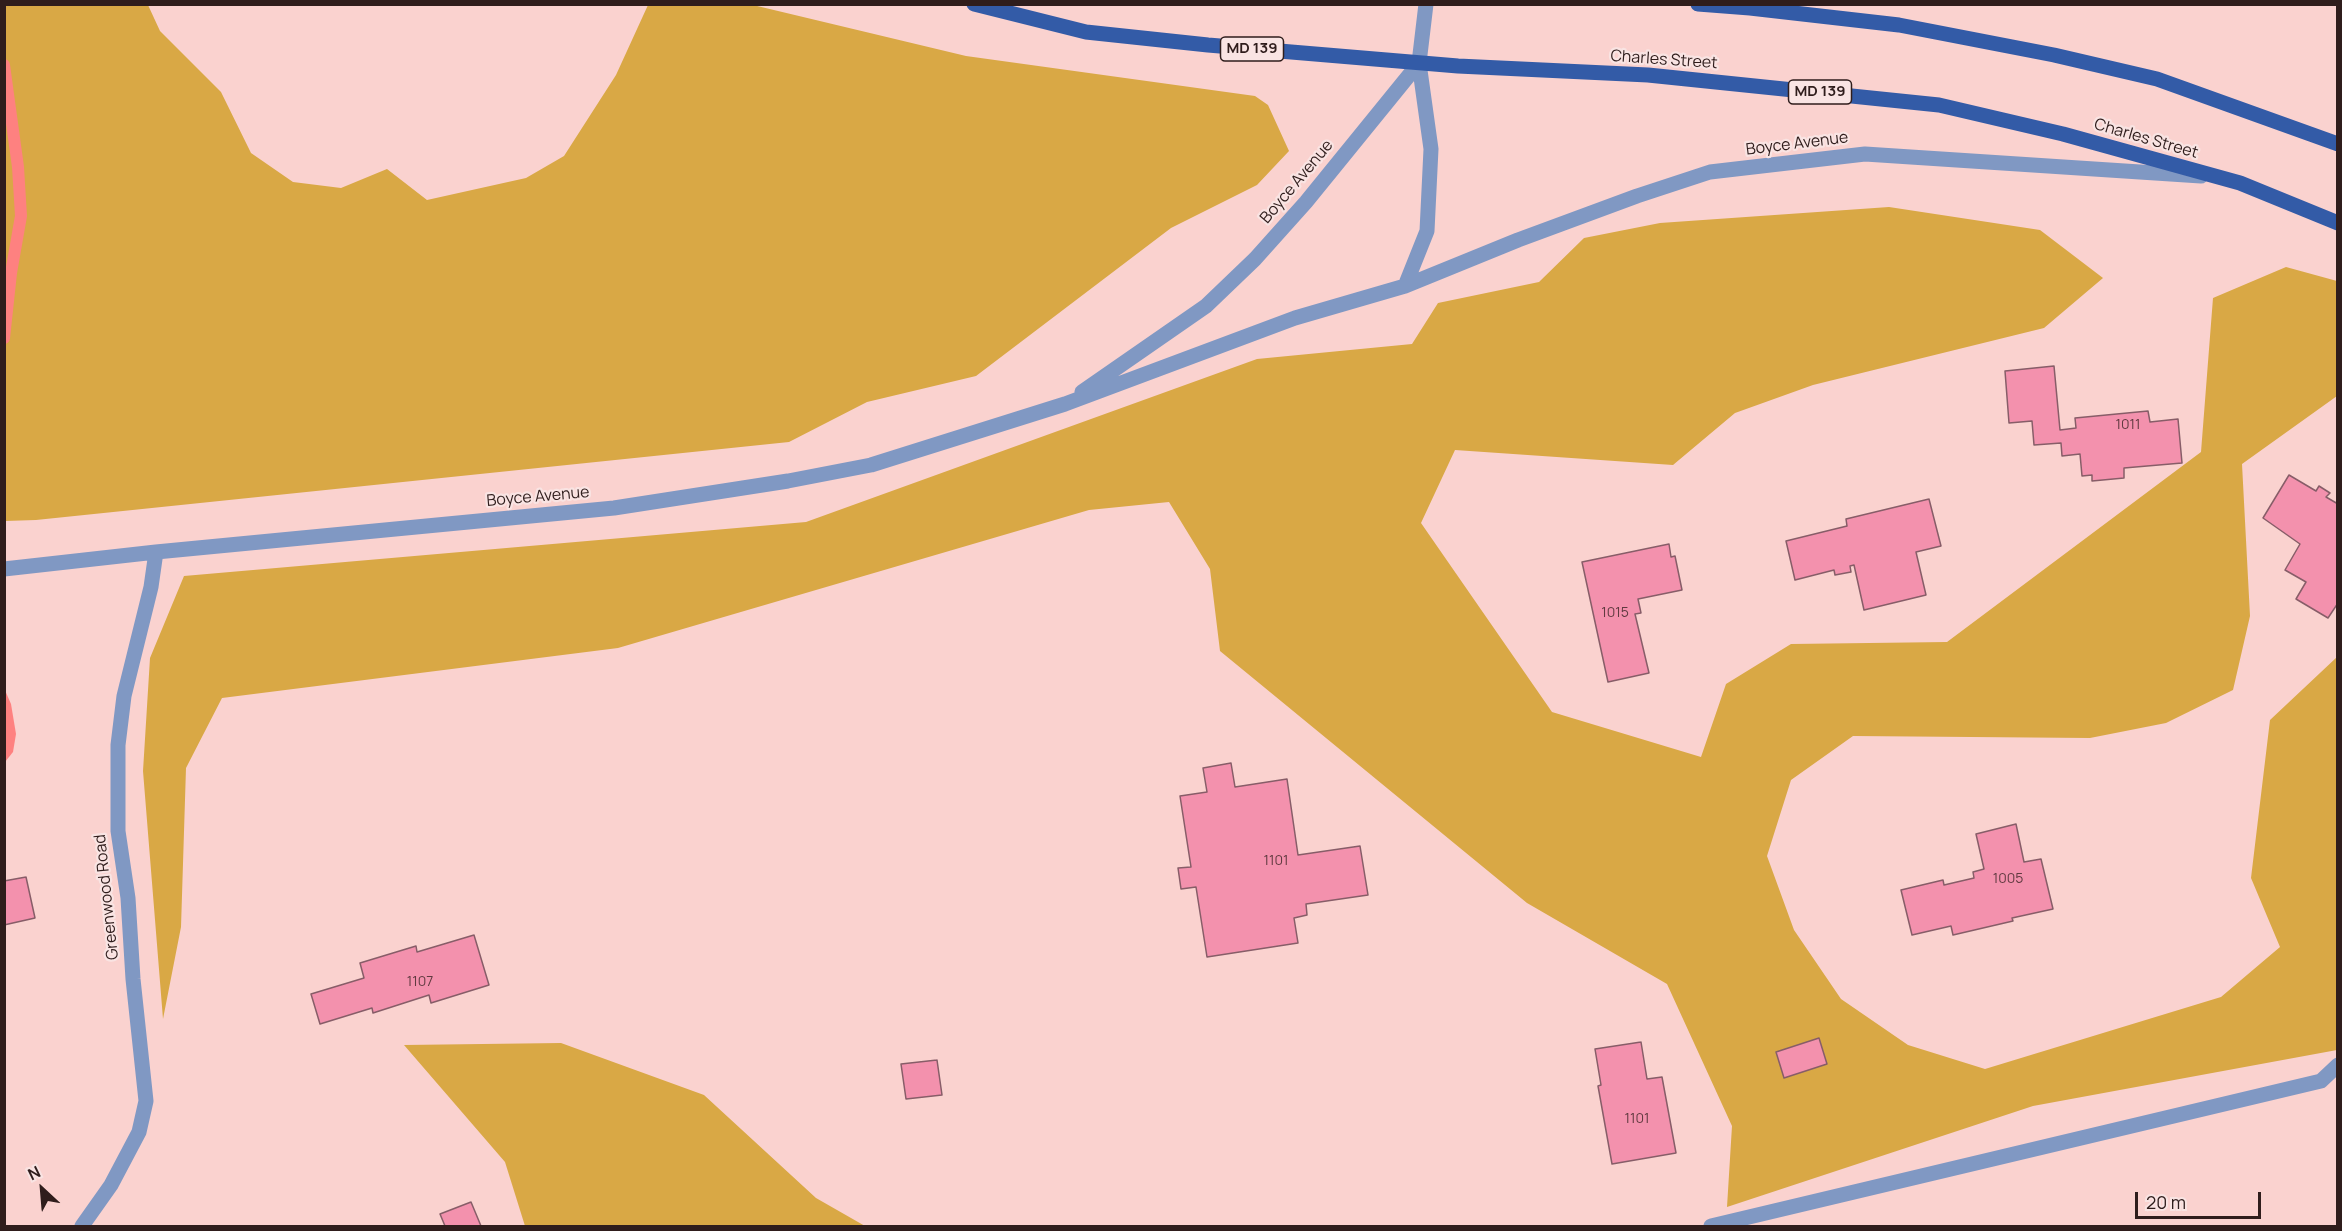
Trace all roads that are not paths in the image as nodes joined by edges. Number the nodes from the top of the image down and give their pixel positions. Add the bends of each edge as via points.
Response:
1 (974, 4) edge
2 (1426, 4) edge
3 (1698, 4) edge
4 (1419, 63) junction
5 (2337, 144) edge
6 (2213, 177) junction
7 (2337, 223) edge
8 (1405, 286) junction
9 (1065, 404) junction
10 (156, 552) junction
11 (4, 569) edge
12 (2337, 1065) edge
13 (82, 1227) edge
14 (1711, 1227) edge

1 - 4 main road, Charles Street / MD 139 via 1086,32
2 - 4 street
3 - 5 main road via 1899,25 2054,55 2157,80
4 - 6 main road, Charles Street / MD 139 via 1648,75 1939,105 2063,134
4 - 8 street via 1431,149 1427,231
4 - 9 street, Boyce Avenue via 1255,259 1206,306
6 - 7 main road, Charles Street / MD 139 via 2240,183
6 - 8 street, Boyce Avenue via 1865,154 1710,172 1528,236
8 - 9 street, Boyce Avenue via 1295,318
9 - 10 street, Boyce Avenue via 871,465 788,481 614,508
10 - 11 street, Boyce Avenue
10 - 13 street, Greenwood Road via 117,745 118,831 128,898 146,1101 139,1132 111,1185
12 - 14 street via 2321,1081

